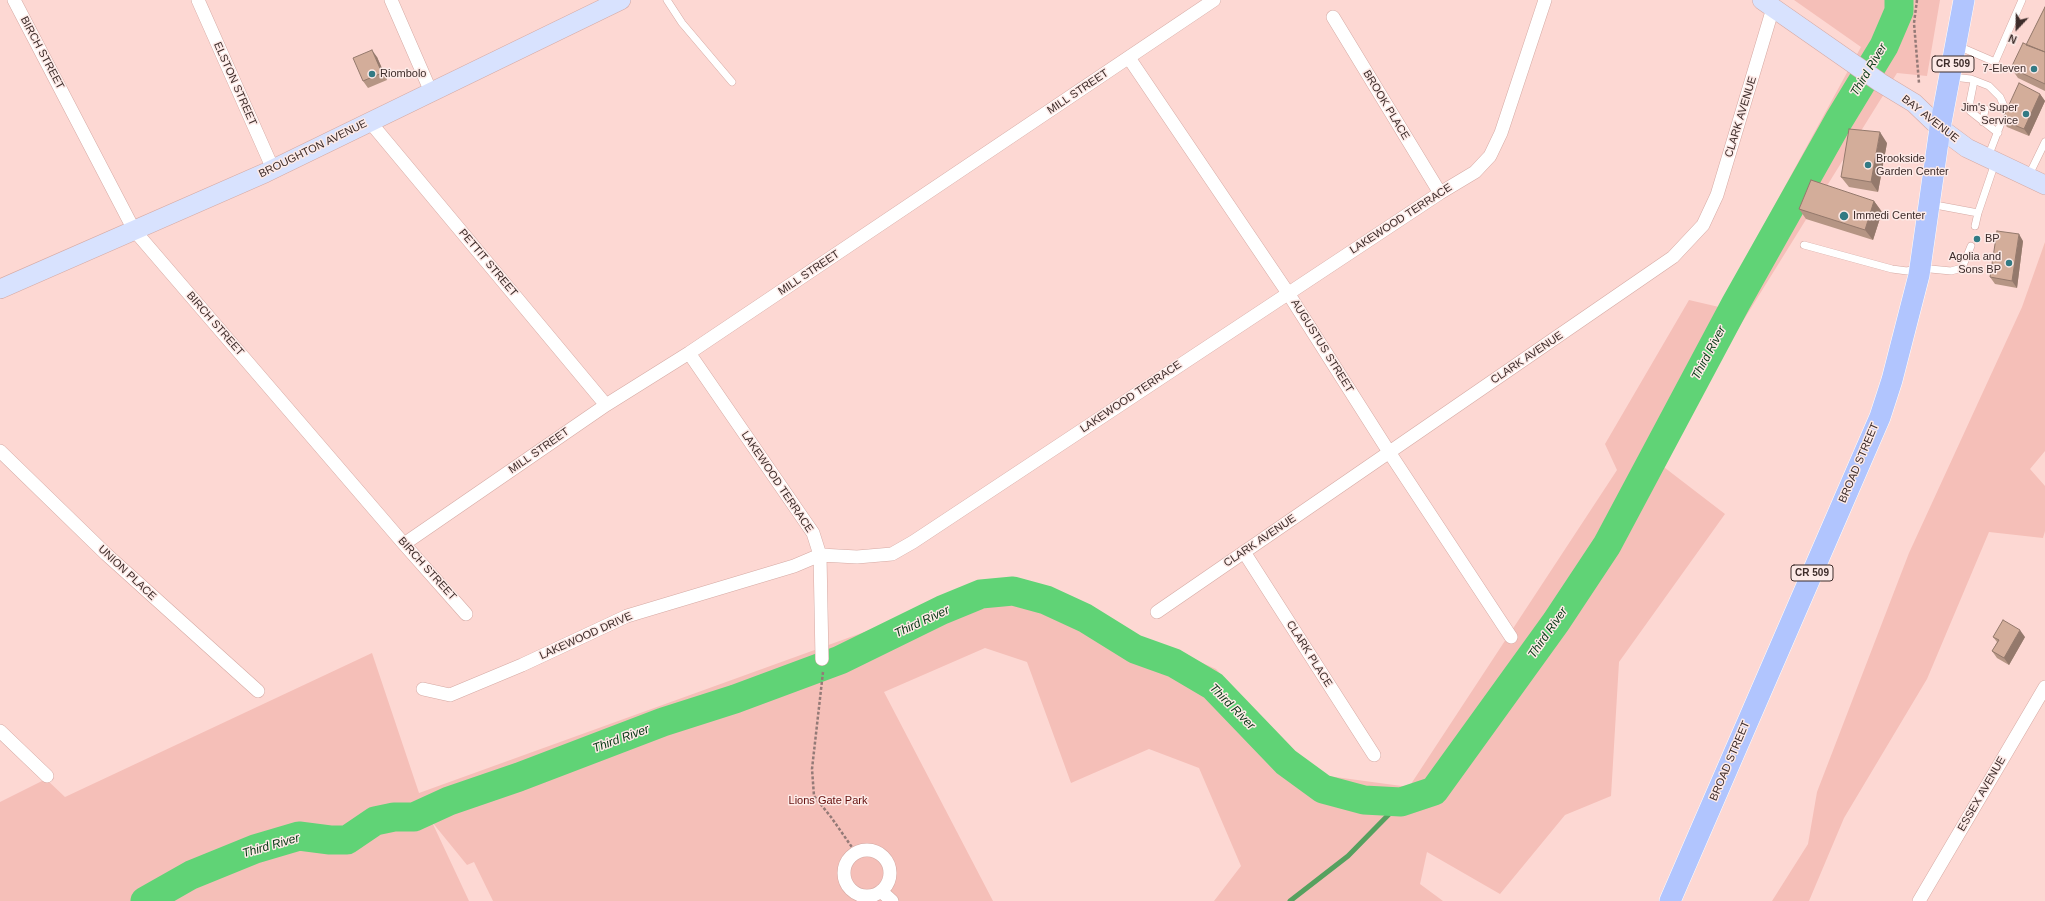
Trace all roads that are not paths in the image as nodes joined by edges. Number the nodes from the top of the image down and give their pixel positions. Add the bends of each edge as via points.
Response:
1 (14, 0) edge
2 (198, 0) edge
3 (391, 0) edge
4 (621, 0) edge
5 (667, 0) edge
6 (1214, 0) edge
7 (1545, 0) edge
8 (1964, 0) edge
9 (2022, 0) edge
10 (1768, 4) edge
11 (1332, 17) dead end
12 (1956, 46) junction
13 (1129, 58) junction
14 (1950, 76) junction
15 (1974, 81) junction
16 (732, 82) dead end
17 (1990, 86) junction
18 (431, 92) junction
19 (1987, 94) dead end
20 (2004, 106) dead end
21 (1985, 109) dead end
22 (370, 122) junction
23 (1983, 122) junction
24 (2001, 123) edge
25 (1940, 128) junction
26 (1998, 133) junction
27 (2045, 142) edge
28 (1991, 161) junction
29 (273, 169) junction
30 (2037, 181) edge
31 (1440, 193) junction
32 (1930, 204) junction
33 (1978, 213) junction
34 (1975, 226) dead end
35 (134, 230) junction
36 (1804, 245) dead end
37 (1971, 246) dead end
38 (1920, 268) junction
39 (0, 289) edge
40 (1288, 293) junction
41 (689, 354) junction
42 (606, 404) junction
43 (0, 451) edge
44 (1389, 452) junction
45 (404, 544) junction
46 (1244, 552) junction
47 (820, 555) junction
48 (1157, 612) dead end
49 (466, 614) dead end
50 (1511, 638) dead end
51 (822, 659) dead end
52 (2045, 687) edge
53 (423, 689) dead end
54 (258, 691) dead end
55 (0, 731) edge
56 (1374, 755) dead end
57 (47, 776) dead end
58 (881, 891) junction
59 (892, 901) edge
60 (1670, 901) edge
61 (1919, 901) edge

1 - 35 street, BIRCH STREET
2 - 29 street, ELSTON STREET
3 - 18 street
4 - 18 street, BROUGHTON AVENUE
5 - 16 lane via 682,23
6 - 13 street, MILL STREET
7 - 31 street, LAKEWOOD TERRACE via 1501,133 1490,156 1475,172
8 - 12 main road, BROAD STREET / CR 509
9 - 12 lane via 1995,62
10 - 25 street, BAY AVENUE via 1914,103
10 - 44 street, CLARK AVENUE via 1717,195 1702,226 1673,257
11 - 31 street, BROOK PLACE
12 - 14 main road, BROAD STREET / CR 509
13 - 40 street, AUGUSTUS STREET
13 - 41 street, MILL STREET
14 - 15 lane
14 - 25 main road, BROAD STREET / CR 509
15 - 17 lane
15 - 23 lane via 1970,111
17 - 19 lane
17 - 20 lane
18 - 22 street, BROUGHTON AVENUE
21 - 23 lane
22 - 29 street, BROUGHTON AVENUE
22 - 42 street, PETTIT STREET
23 - 26 lane
24 - 26 lane
25 - 28 street, BAY AVENUE via 1967,148
25 - 32 main road, BROAD STREET / CR 509
26 - 28 lane
27 - 30 lane
28 - 30 street, BAY AVENUE
28 - 33 lane
29 - 35 street, BROUGHTON AVENUE
31 - 40 street, LAKEWOOD TERRACE
32 - 33 lane
32 - 38 main road, BROAD STREET / CR 509
33 - 34 lane
35 - 39 street, BROUGHTON AVENUE
35 - 45 street, BIRCH STREET
36 - 38 lane via 1892,269
37 - 38 lane via 1962,268 1951,271
38 - 60 main road, BROAD STREET / CR 509 via 1905,337 1880,417
40 - 44 street, AUGUSTUS STREET
40 - 47 street, LAKEWOOD TERRACE via 920,538 892,554 856,558
41 - 42 street, MILL STREET
41 - 47 street, LAKEWOOD TERRACE via 813,533
42 - 45 street, MILL STREET
43 - 54 street, UNION PLACE via 106,554
44 - 46 street, CLARK AVENUE
44 - 50 street, AUGUSTUS STREET
45 - 49 street, BIRCH STREET
46 - 48 street, CLARK AVENUE
46 - 56 street, CLARK PLACE
47 - 51 street
47 - 53 street, LAKEWOOD DRIVE via 794,566 627,616 450,695
52 - 61 street, ESSEX AVENUE
55 - 57 street
58 - 58 street via 867,896 859,895 847,886 843,871 845,864 856,852 871,850 884,857 890,871 890,879
58 - 59 street

